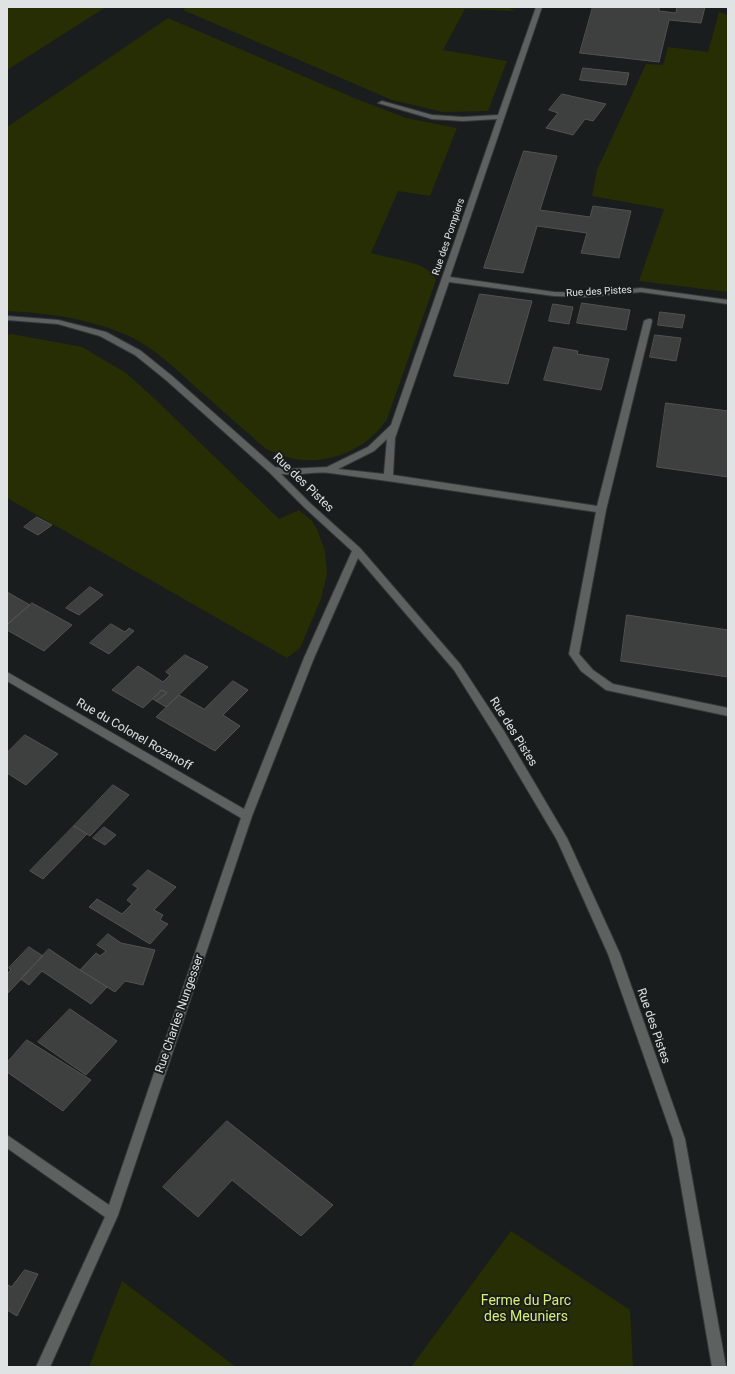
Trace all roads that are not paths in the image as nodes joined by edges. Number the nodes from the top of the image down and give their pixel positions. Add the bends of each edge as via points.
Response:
1 (539, 7) edge
2 (382, 103) dead end
3 (502, 117) junction
4 (446, 279) junction
5 (728, 302) edge
6 (7, 318) edge
7 (648, 321) dead end
8 (398, 420) junction
9 (272, 470) junction
10 (329, 470) junction
11 (388, 476) junction
12 (601, 510) junction
13 (357, 550) junction
14 (7, 676) edge
15 (728, 712) edge
16 (247, 816) junction
17 (7, 1141) edge
18 (112, 1215) junction
19 (43, 1367) edge
20 (719, 1367) edge

1 - 3 street, Rue des Pompiers
2 - 3 street via 432,117
3 - 4 street, Rue des Pompiers
4 - 5 street, Rue des Pistes via 554,294 585,295 641,290
4 - 8 street, Rue des Pompiers
6 - 9 street, Rue des Pistes via 58,322 103,334 138,353
7 - 12 street
8 - 10 street via 371,449
8 - 11 street, Rue des Pompiers via 389,446
9 - 10 street
9 - 13 street, Rue des Pistes
10 - 11 street
11 - 12 street
12 - 15 street via 574,654 578,662 610,687
13 - 16 street, Rue Charles Nungesser via 309,658
13 - 20 street, Rue des Pistes via 457,667 500,734 562,838 614,954 679,1139
14 - 16 street, Rue du Colonel Rozanoff
16 - 18 street, Rue Charles Nungesser
17 - 18 street
18 - 19 street, Rue Charles Nungesser

